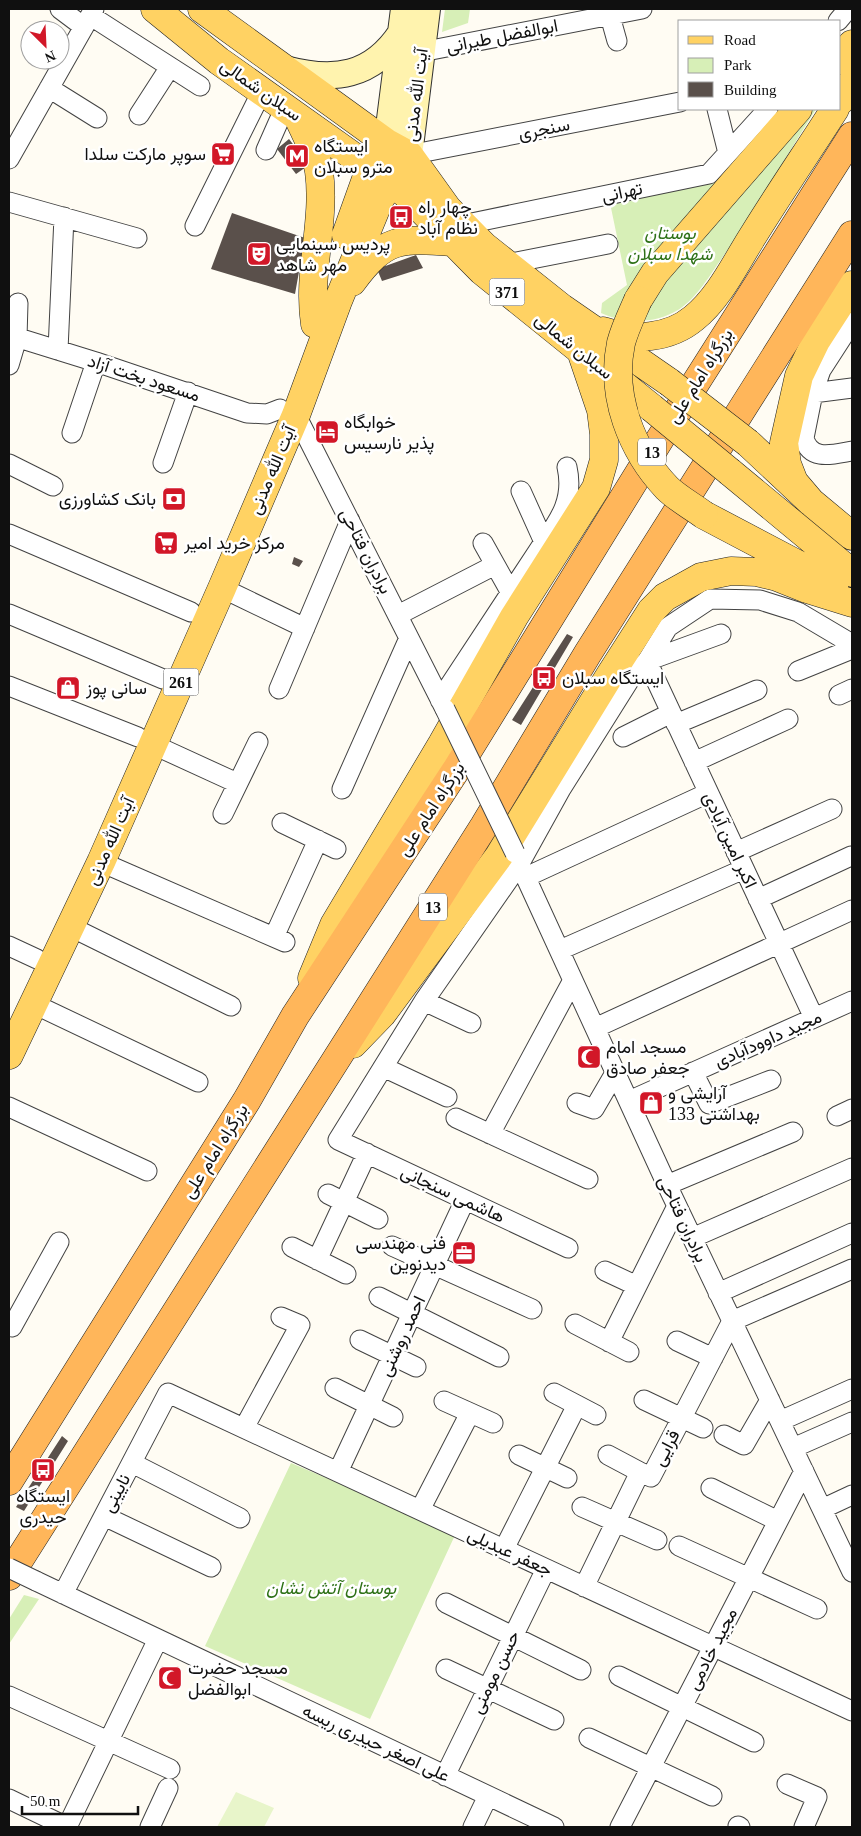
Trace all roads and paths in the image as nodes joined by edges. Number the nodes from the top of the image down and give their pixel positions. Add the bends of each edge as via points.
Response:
1 (60, 9) edge
2 (154, 9) edge
3 (202, 9) edge
4 (428, 9) edge
5 (642, 9) edge
6 (848, 9) edge
7 (610, 16) junction
8 (90, 17) edge
9 (839, 20) edge
10 (402, 21) edge
11 (617, 41) dead end
12 (852, 44) edge
13 (421, 52) junction
14 (841, 59) edge
15 (170, 67) junction
16 (285, 69) junction
17 (852, 82) edge
18 (200, 86) dead end
19 (49, 88) junction
20 (262, 91) junction
21 (841, 99) edge
22 (678, 102) edge
23 (717, 110) edge
24 (767, 110) edge
25 (797, 110) edge
26 (834, 110) edge
27 (291, 112) junction
28 (139, 115) dead end
29 (97, 118) dead end
30 (852, 136) edge
31 (398, 149) junction
32 (266, 150) dead end
33 (728, 153) junction
34 (9, 159) edge
35 (380, 175) junction
36 (9, 202) edge
37 (64, 217) junction
38 (195, 226) dead end
39 (457, 234) junction
40 (852, 235) edge
41 (137, 238) dead end
42 (608, 244) dead end
43 (506, 264) junction
44 (852, 285) edge
45 (338, 301) junction
46 (18, 303) dead end
47 (852, 322) edge
48 (314, 324) junction
49 (592, 327) junction
50 (13, 336) edge
51 (58, 350) junction
52 (582, 354) junction
53 (96, 362) junction
54 (9, 365) edge
55 (852, 388) edge
56 (188, 392) junction
57 (813, 393) junction
58 (288, 412) junction
59 (72, 433) dead end
60 (852, 451) edge
61 (163, 463) dead end
62 (9, 464) edge
63 (567, 467) dead end
64 (53, 486) dead end
65 (521, 490) dead end
66 (810, 502) junction
67 (350, 521) junction
68 (9, 534) edge
69 (852, 536) edge
70 (544, 542) junction
71 (483, 543) dead end
72 (495, 565) junction
73 (852, 573) edge
74 (222, 588) junction
75 (511, 593) junction
76 (852, 599) edge
77 (852, 603) edge
78 (191, 612) junction
79 (9, 614) edge
80 (398, 615) junction
81 (305, 628) junction
82 (721, 634) dead end
83 (409, 638) junction
84 (852, 644) edge
85 (852, 648) edge
86 (647, 661) junction
87 (798, 671) dead end
88 (162, 679) junction
89 (9, 686) edge
90 (278, 689) dead end
91 (757, 690) dead end
92 (440, 699) junction
93 (673, 718) junction
94 (788, 719) dead end
95 (623, 736) dead end
96 (146, 741) junction
97 (258, 742) dead end
98 (694, 762) junction
99 (237, 783) junction
100 (342, 788) dead end
101 (708, 793) junction
102 (832, 809) dead end
103 (223, 814) dead end
104 (282, 823) dead end
105 (318, 840) junction
106 (336, 849) dead end
107 (851, 856) dead end
108 (740, 860) junction
109 (101, 862) junction
110 (520, 864) junction
111 (758, 899) junction
112 (852, 910) edge
113 (71, 927) junction
114 (9, 946) edge
115 (780, 946) junction
116 (560, 950) junction
117 (37, 959) junction
118 (573, 980) junction
119 (424, 1001) junction
120 (852, 1001) edge
121 (34, 1004) junction
122 (231, 1006) dead end
123 (9, 1016) edge
124 (295, 1016) junction
125 (814, 1018) junction
126 (471, 1023) dead end
127 (595, 1028) junction
128 (9, 1055) edge
129 (333, 1065) junction
130 (383, 1067) junction
131 (693, 1072) junction
132 (615, 1073) junction
133 (771, 1080) dead end
134 (198, 1082) dead end
135 (447, 1097) dead end
136 (629, 1101) junction
137 (577, 1103) dead end
138 (9, 1107) edge
139 (456, 1118) dead end
140 (793, 1132) dead end
141 (490, 1134) junction
142 (367, 1153) junction
143 (852, 1168) edge
144 (147, 1171) dead end
145 (588, 1179) dead end
146 (666, 1185) junction
147 (336, 1198) junction
148 (465, 1200) junction
149 (677, 1206) junction
150 (378, 1219) dead end
151 (852, 1233) edge
152 (692, 1238) junction
153 (59, 1242) dead end
154 (392, 1246) dead end
155 (292, 1247) dead end
156 (568, 1248) dead end
157 (317, 1260) junction
158 (435, 1265) junction
159 (852, 1268) edge
160 (605, 1271) dead end
161 (346, 1274) dead end
162 (637, 1286) junction
163 (718, 1293) junction
164 (379, 1297) dead end
165 (532, 1309) dead end
166 (412, 1314) junction
167 (281, 1317) dead end
168 (732, 1321) junction
169 (575, 1324) dead end
170 (10, 1326) edge
171 (360, 1340) dead end
172 (678, 1341) dead end
173 (609, 1342) junction
174 (629, 1352) dead end
175 (392, 1356) junction
176 (499, 1357) dead end
177 (713, 1358) junction
178 (416, 1367) dead end
179 (335, 1388) dead end
180 (852, 1390) edge
181 (168, 1393) joint
182 (554, 1393) dead end
183 (644, 1400) dead end
184 (770, 1400) junction
185 (444, 1401) dead end
186 (577, 1405) junction
187 (369, 1406) junction
188 (470, 1413) junction
189 (596, 1415) dead end
190 (393, 1417) dead end
191 (682, 1418) junction
192 (780, 1421) junction
193 (852, 1422) edge
194 (494, 1423) dead end
195 (244, 1428) junction
196 (703, 1428) dead end
197 (724, 1435) dead end
198 (793, 1448) junction
199 (608, 1455) dead end
200 (519, 1456) dead end
201 (132, 1463) junction
202 (545, 1469) junction
203 (804, 1471) junction
204 (338, 1472) junction
205 (640, 1472) junction
206 (567, 1478) dead end
207 (9, 1480) edge
208 (711, 1488) dead end
209 (852, 1495) edge
210 (582, 1507) dead end
211 (822, 1509) junction
212 (420, 1510) junction
213 (104, 1516) junction
214 (240, 1518) dead end
215 (778, 1521) junction
216 (616, 1522) junction
217 (657, 1540) dead end
218 (679, 1546) dead end
219 (504, 1549) junction
220 (211, 1567) dead end
221 (9, 1568) edge
222 (546, 1569) junction
223 (852, 1569) edge
224 (9, 1576) edge
225 (749, 1577) junction
226 (584, 1586) junction
227 (63, 1594) junction
228 (446, 1603) dead end
229 (817, 1609) dead end
230 (512, 1636) junction
231 (158, 1639) junction
232 (713, 1646) junction
233 (446, 1669) dead end
234 (581, 1670) dead end
235 (618, 1676) dead end
236 (487, 1688) junction
237 (11, 1703) edge
238 (682, 1707) junction
239 (852, 1711) edge
240 (554, 1720) dead end
241 (588, 1738) dead end
242 (109, 1740) junction
243 (754, 1742) dead end
244 (651, 1768) junction
245 (170, 1769) dead end
246 (445, 1776) junction
247 (787, 1784) dead end
248 (168, 1788) dead end
249 (488, 1796) junction
250 (712, 1796) dead end
251 (9, 1800) edge
252 (67, 1827) edge
253 (150, 1827) edge
254 (473, 1827) edge
255 (554, 1827) edge
256 (620, 1827) edge
257 (804, 1827) edge

1 - 8 street
2 - 20 main road, سبلان شمالی / 371
3 - 16 main road, 371
4 - 13 main road, آیت الله مدنی / 261
5 - 7 street, ابوالفضل طیرانی
6 - 9 street
7 - 11 street
7 - 13 street, ابوالفضل طیرانی
8 - 15 street
8 - 19 street
10 - 16 main road via 384,56 368,66 327,76
10 - 31 main road, آیت الله مدنی / 261
12 - 14 main road
13 - 31 main road, آیت الله مدنی / 261
15 - 18 street
15 - 28 street
16 - 31 main road, 371
17 - 21 main road
19 - 29 street
19 - 34 street
20 - 27 main road, سبلان شمالی / 371
20 - 38 street
22 - 31 street, سنجری
23 - 33 street
24 - 33 street, تهرانی
25 - 76 main road, bridge via 655,273 627,326 620,351 619,390 624,415 636,445 668,489 704,515 816,574
26 - 49 main road via 723,283 694,318 677,329 636,338
27 - 32 street
27 - 35 main road, سبلان شمالی / 371
27 - 48 main road via 316,155 319,172 319,236 312,305
30 - 124 highway, بزرگراه امام علی / 13 via 456,770
31 - 35 main road, آیت الله مدنی / 261
31 - 39 main road, سبلان شمالی / 371
33 - 39 street, تهرانی via 709,174
35 - 39 main road, سبلان شمالی / 371
35 - 45 main road, آیت الله مدنی / 261 via 380,199
35 - 48 main road, آیت الله مدنی / 261
36 - 37 street
37 - 41 street
37 - 51 street
39 - 43 main road, سبلان شمالی / 371
39 - 45 main road via 410,239 392,245 368,263
39 - 52 main road, سبلان شمالی / 371 via 482,271
40 - 129 highway, 13
42 - 43 street
43 - 49 main road, سبلان شمالی / 371
44 - 66 main road via 816,341 799,376 784,444 794,482
45 - 58 main road, آیت الله مدنی / 261
46 - 50 street
47 - 57 street via 821,370
48 - 58 main road, آیت الله مدنی / 261
49 - 66 main road, سبلان شمالی / 371, bridge via 748,443
50 - 51 street, مسعود بخت آزاد
50 - 54 street
51 - 53 street, مسعود بخت آزاد
52 - 73 main road, سبلان شمالی / 371, bridge
52 - 124 main road via 601,410 604,434 604,460 596,488 514,618 334,925
53 - 56 street, مسعود بخت آزاد
53 - 59 street
55 - 57 street
56 - 58 street, مسعود بخت آزاد via 247,414
56 - 61 street
57 - 60 street via 804,438 810,450 824,455
58 - 67 street, برادران فتاحی
58 - 74 main road, آیت الله مدنی / 261
58 - 78 main road, آیت الله مدنی / 261
62 - 64 street
63 - 70 street via 570,480 568,500 562,516
65 - 70 street
66 - 69 main road, سبلان شمالی / 371
67 - 80 street, برادران فتاحی
67 - 81 street
68 - 78 street
70 - 75 street
71 - 72 street
72 - 75 street
72 - 80 street
74 - 81 street
74 - 96 main road, آیت الله مدنی / 261
75 - 92 street
77 - 129 main road via 777,577 731,571 701,577 665,597 651,611 499,856 382,1014
78 - 88 main road, آیت الله مدنی / 261
79 - 88 street
80 - 83 street, برادران فتاحی
81 - 90 street
82 - 86 street
83 - 92 street, برادران فتاحی
83 - 100 street
84 - 86 street via 798,612 760,600 710,599 668,627
85 - 87 street
86 - 93 street, اکبر امین آبادی
86 - 110 street via 632,676 561,789
88 - 96 main road, آیت الله مدنی / 261
89 - 96 street
91 - 93 street
92 - 110 street, برادران فتاحی, bridge
93 - 95 street
93 - 98 street, اکبر امین آبادی
94 - 98 street
96 - 99 street
96 - 109 main road, آیت الله مدنی / 261
96 - 117 main road, آیت الله مدنی / 261
97 - 99 street
98 - 101 street, اکبر امین آبادی
99 - 103 street
101 - 108 street, اکبر امین آبادی
101 - 110 street
102 - 108 street
104 - 105 street
105 - 106 street
105 - 109 street via 279,939
107 - 111 street
108 - 111 street, اکبر امین آبادی
108 - 116 street
109 - 113 main road, آیت الله مدنی / 261
110 - 116 street, برادران فتاحی
110 - 119 street
111 - 115 street, اکبر امین آبادی
112 - 115 street
113 - 121 main road, آیت الله مدنی / 261
113 - 122 street
114 - 117 street
115 - 125 street, اکبر امین آبادی
115 - 127 street
116 - 118 street, برادران فتاحی
117 - 123 main road, آیت الله مدنی / 261
118 - 127 street, برادران فتاحی
118 - 141 street
119 - 126 street
119 - 130 street
120 - 125 street, مجید داوودآبادی
121 - 128 main road, آیت الله مدنی / 261
121 - 134 street
124 - 207 highway, بزرگراه امام علی / 13
125 - 131 street, مجید داوودآبادی
127 - 132 street, برادران فتاحی
129 - 224 highway, 13
130 - 135 street
130 - 142 street, هاشمی سنجانی via 338,1140
131 - 133 street via 709,1104
131 - 136 street, مجید داوودآبادی
132 - 136 street, برادران فتاحی
132 - 137 street via 594,1109
136 - 146 street, برادران فتاحی
138 - 144 street
139 - 141 street
140 - 146 street
141 - 145 street
142 - 147 street
142 - 148 street, هاشمی سنجانی
143 - 152 street
146 - 149 street, برادران فتاحی
147 - 150 street
147 - 157 street
148 - 156 street, هاشمی سنجانی
148 - 158 street, احمد روشنی
149 - 152 street, برادران فتاحی
149 - 162 street
151 - 163 street
152 - 163 street, برادران فتاحی
153 - 170 street
154 - 158 street
155 - 157 street
157 - 161 street
158 - 165 street
158 - 166 street, احمد روشنی
159 - 168 street
160 - 162 street
162 - 173 street
163 - 168 street, برادران فتاحی
164 - 166 street
166 - 175 street, احمد روشنی
166 - 176 street
167 - 195 street via 300,1325
168 - 177 street, قرایی
168 - 184 street, برادران فتاحی
169 - 173 street
171 - 175 street
172 - 177 street
173 - 174 street
175 - 178 street
175 - 187 street, احمد روشنی
177 - 191 street, قرایی
179 - 187 street
180 - 192 street
181 - 195 street, جعفر عبدیلی
181 - 201 street, نایینی
182 - 186 street
183 - 191 street
184 - 192 street, برادران فتاحی
184 - 197 street via 744,1445
185 - 188 street
186 - 189 street
186 - 202 street
187 - 190 street
187 - 204 street, احمد روشنی
188 - 194 street
188 - 212 street
191 - 196 street
191 - 205 street, قرایی via 651,1477
192 - 198 street, برادران فتاحی
193 - 198 street
195 - 204 street, جعفر عبدیلی
198 - 203 street, برادران فتاحی
199 - 205 street
200 - 202 street
201 - 213 street, نایینی
201 - 214 street
202 - 206 street
202 - 219 street
203 - 211 street, برادران فتاحی
203 - 215 street, مجید خادمی
204 - 212 street, جعفر عبدیلی
205 - 216 street, قرایی
208 - 215 street
209 - 211 street
210 - 216 street
211 - 223 street, برادران فتاحی
212 - 219 street, جعفر عبدیلی
213 - 220 street
213 - 227 street, نایینی
215 - 225 street, مجید خادمی
216 - 217 street
216 - 226 street, قرایی
218 - 225 street
219 - 222 street, جعفر عبدیلی
221 - 227 street, علی اصغر حیدری ریسه, bridge
222 - 226 street, جعفر عبدیلی
222 - 230 street, حسن مومنی
225 - 229 street
225 - 232 street, مجید خادمی
226 - 232 street, جعفر عبدیلی
227 - 231 street, علی اصغر حیدری ریسه
228 - 230 street
230 - 234 street
230 - 236 street, حسن مومنی
231 - 242 street
231 - 246 street, علی اصغر حیدری ریسه
232 - 238 street, مجید خادمی
232 - 239 street, جعفر عبدیلی
233 - 236 street
235 - 238 street
236 - 240 street
236 - 246 street, حسن مومنی
237 - 242 street
238 - 243 street
238 - 244 street, مجید خادمی
241 - 244 street
242 - 245 street
242 - 252 street
244 - 250 street
244 - 256 street, مجید خادمی
246 - 249 street, علی اصغر حیدری ریسه
247 - 257 street via 817,1797
248 - 253 street
249 - 254 street
249 - 255 street, علی اصغر حیدری ریسه
251 - 252 street

